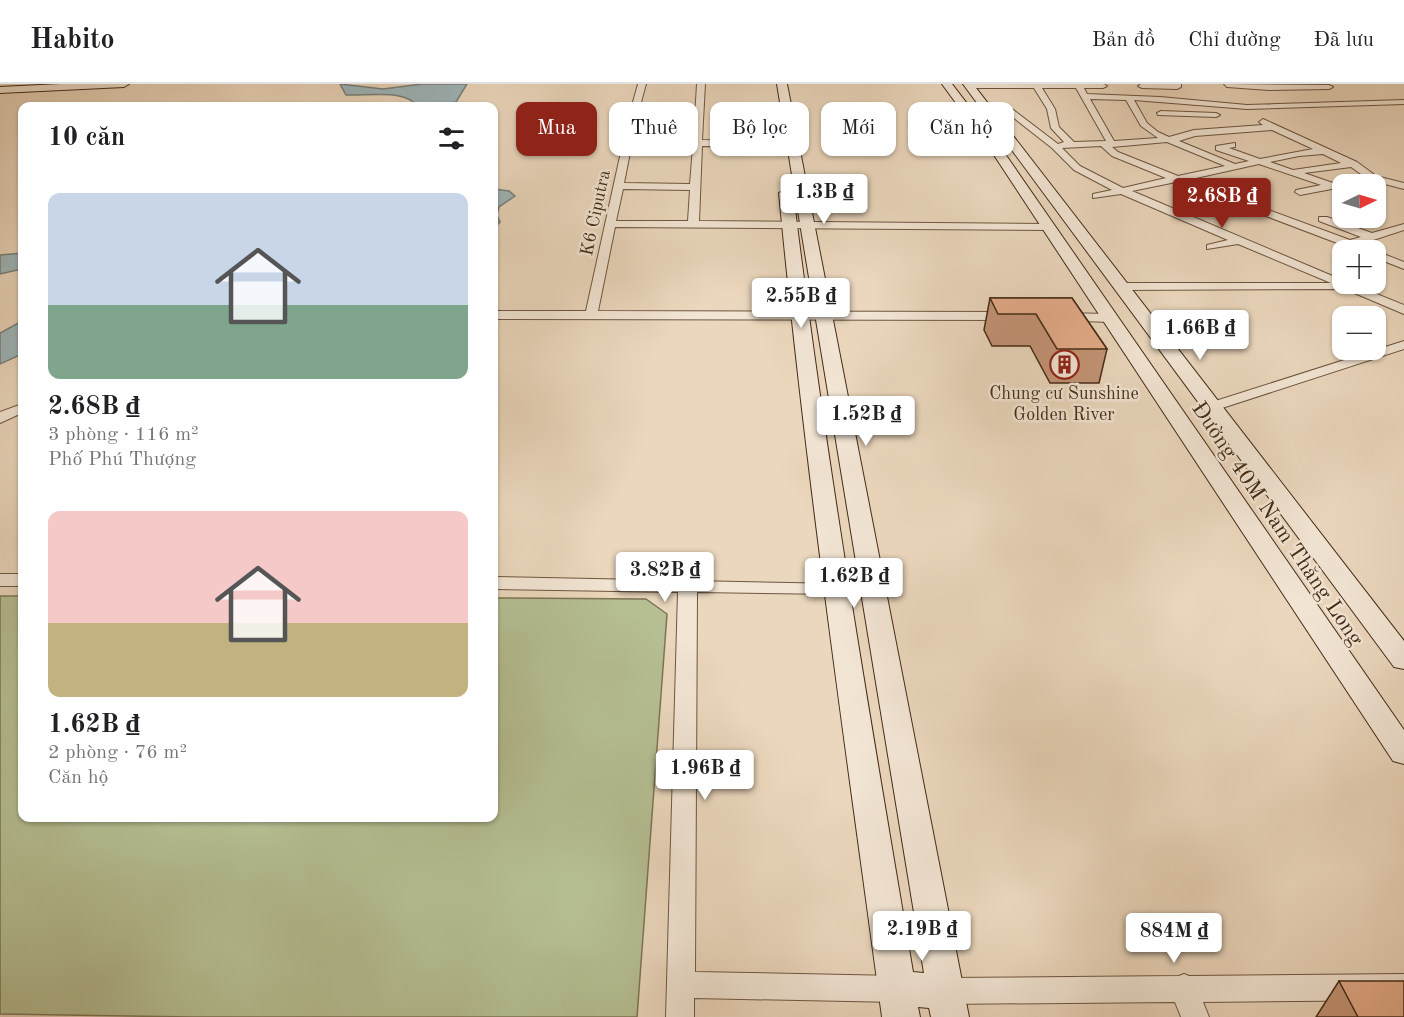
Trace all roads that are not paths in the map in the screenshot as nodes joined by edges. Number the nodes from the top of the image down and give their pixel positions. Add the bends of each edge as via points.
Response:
1 (49, 84) edge
2 (124, 84) edge
3 (642, 84) edge
4 (700, 84) edge
5 (768, 84) edge
6 (782, 84) edge
7 (947, 84) edge
8 (969, 85) edge
9 (1036, 85) edge
10 (1175, 85) edge
11 (1227, 85) edge
12 (0, 86) edge
13 (1078, 86) junction
14 (1114, 86) dead end
15 (1134, 86) dead end
16 (1217, 86) dead end
17 (1329, 87) dead end
18 (0, 90) edge
19 (1379, 95) dead end
20 (1085, 96) junction
21 (1266, 96) dead end
22 (1129, 98) junction
23 (637, 102) edge
24 (774, 102) edge
25 (783, 102) edge
26 (1400, 102) edge
27 (1365, 103) junction
28 (1319, 104) junction
29 (1286, 106) junction
30 (1249, 110) junction
31 (1301, 110) junction
32 (1387, 112) dead end
33 (1161, 113) dead end
34 (1332, 114) dead end
35 (1358, 114) dead end
36 (1014, 115) edge
37 (1322, 116) dead end
38 (699, 119) joint
39 (1272, 127) junction
40 (698, 130) edge
41 (1167, 140) junction
42 (1112, 144) junction
43 (1066, 145) junction
44 (1232, 145) dead end
45 (1055, 146) junction
46 (1326, 151) junction
47 (624, 156) edge
48 (696, 156) edge
49 (785, 156) edge
50 (790, 156) edge
51 (1257, 162) junction
52 (1354, 164) junction
53 (1235, 167) junction
54 (1289, 172) junction
55 (1371, 174) edge
56 (1180, 179) junction
57 (1386, 181) edge
58 (1330, 185) joint
59 (618, 186) junction
60 (1404, 186) edge
61 (695, 187) junction
62 (1119, 190) junction
63 (1300, 192) dead end
64 (1097, 196) dead end
65 (1323, 219) dead end
66 (610, 224) junction
67 (693, 225) junction
68 (791, 226) junction
69 (808, 226) junction
70 (1048, 227) junction
71 (1404, 227) edge
72 (1371, 237) junction
73 (1240, 240) junction
74 (1339, 240) edge
75 (1362, 240) edge
76 (1211, 247) dead end
77 (1386, 259) edge
78 (1404, 266) edge
79 (1332, 271) edge
80 (1321, 275) junction
81 (1332, 280) edge
82 (1120, 286) junction
83 (1332, 287) edge
84 (1365, 294) edge
85 (1404, 310) edge
86 (799, 314) junction
87 (822, 314) junction
88 (498, 315) edge
89 (591, 315) junction
90 (1020, 316) edge
91 (1044, 317) edge
92 (1109, 318) junction
93 (1144, 318) junction
94 (1404, 345) edge
95 (1211, 407) junction
96 (18, 410) edge
97 (0, 418) edge
98 (0, 580) edge
99 (18, 580) edge
100 (498, 583) edge
101 (688, 585) junction
102 (871, 587) junction
103 (836, 588) junction
104 (1404, 660) edge
105 (1404, 753) edge
106 (681, 984) junction
107 (1184, 987) junction
108 (1404, 987) edge
109 (899, 1003) edge
110 (947, 1004) edge
111 (680, 1017) edge
112 (1195, 1017) edge

1 - 12 street
2 - 18 street
3 - 23 street, K6 Ciputra
4 - 38 street
5 - 24 street
6 - 25 street
7 - 70 street, Đường 40M Nam Thăng Long
8 - 9 street
8 - 82 street, Đường 40M Nam Thăng Long
9 - 13 street
9 - 43 street via 1051,109 1055,128 1070,143
10 - 15 street
10 - 30 street via 1175,91 1230,97
11 - 16 street
11 - 17 street
13 - 14 street
13 - 20 street
19 - 26 street
20 - 22 street
20 - 42 street
21 - 29 street
22 - 30 street
22 - 41 street via 1144,124
26 - 27 street
27 - 28 street
27 - 28 street via 1342,93 1313,92 1320,96 1311,97
27 - 32 street
28 - 31 street
28 - 34 street
28 - 35 street
29 - 30 street
29 - 31 street
30 - 33 street
30 - 39 street
31 - 37 street
36 - 45 street
38 - 40 street
39 - 41 street via 1194,133
39 - 46 street
41 - 42 street
41 - 53 street
42 - 43 street
42 - 56 street via 1105,146 1115,154
43 - 45 street
44 - 51 street via 1219,148
45 - 62 street via 1077,168
46 - 51 street
46 - 52 street
47 - 59 street, K6 Ciputra
48 - 61 street
49 - 68 street
50 - 69 street
51 - 53 street
51 - 54 street
52 - 54 street
52 - 55 street
53 - 56 street
54 - 58 street
56 - 62 street
56 - 74 street
57 - 60 street
58 - 63 street
59 - 61 street
59 - 66 street, K6 Ciputra
61 - 67 street
62 - 64 street
62 - 73 street
65 - 72 street
66 - 67 street
66 - 89 street, K6 Ciputra
67 - 68 street
68 - 69 street
68 - 86 street
69 - 70 street
69 - 87 street
70 - 92 street, Đường 40M Nam Thăng Long
71 - 72 street
72 - 75 street
73 - 76 street
73 - 80 street
77 - 78 street
79 - 80 street
80 - 81 street
82 - 83 street
82 - 93 street, Đường 40M Nam Thăng Long
84 - 85 street
86 - 87 street
86 - 89 street
86 - 103 street
87 - 90 street
87 - 102 street
88 - 89 street
91 - 92 street
92 - 93 street
92 - 105 street, Đường 40M Nam Thăng Long
93 - 95 street, Đường 40M Nam Thăng Long
94 - 95 street
95 - 104 street, Đường 40M Nam Thăng Long
96 - 97 street
98 - 99 street
100 - 101 street
101 - 103 street
101 - 106 street
102 - 103 street
102 - 110 street
103 - 109 street
106 - 109 street
106 - 111 street
107 - 108 street
107 - 110 street
107 - 112 street
109 - 110 street

